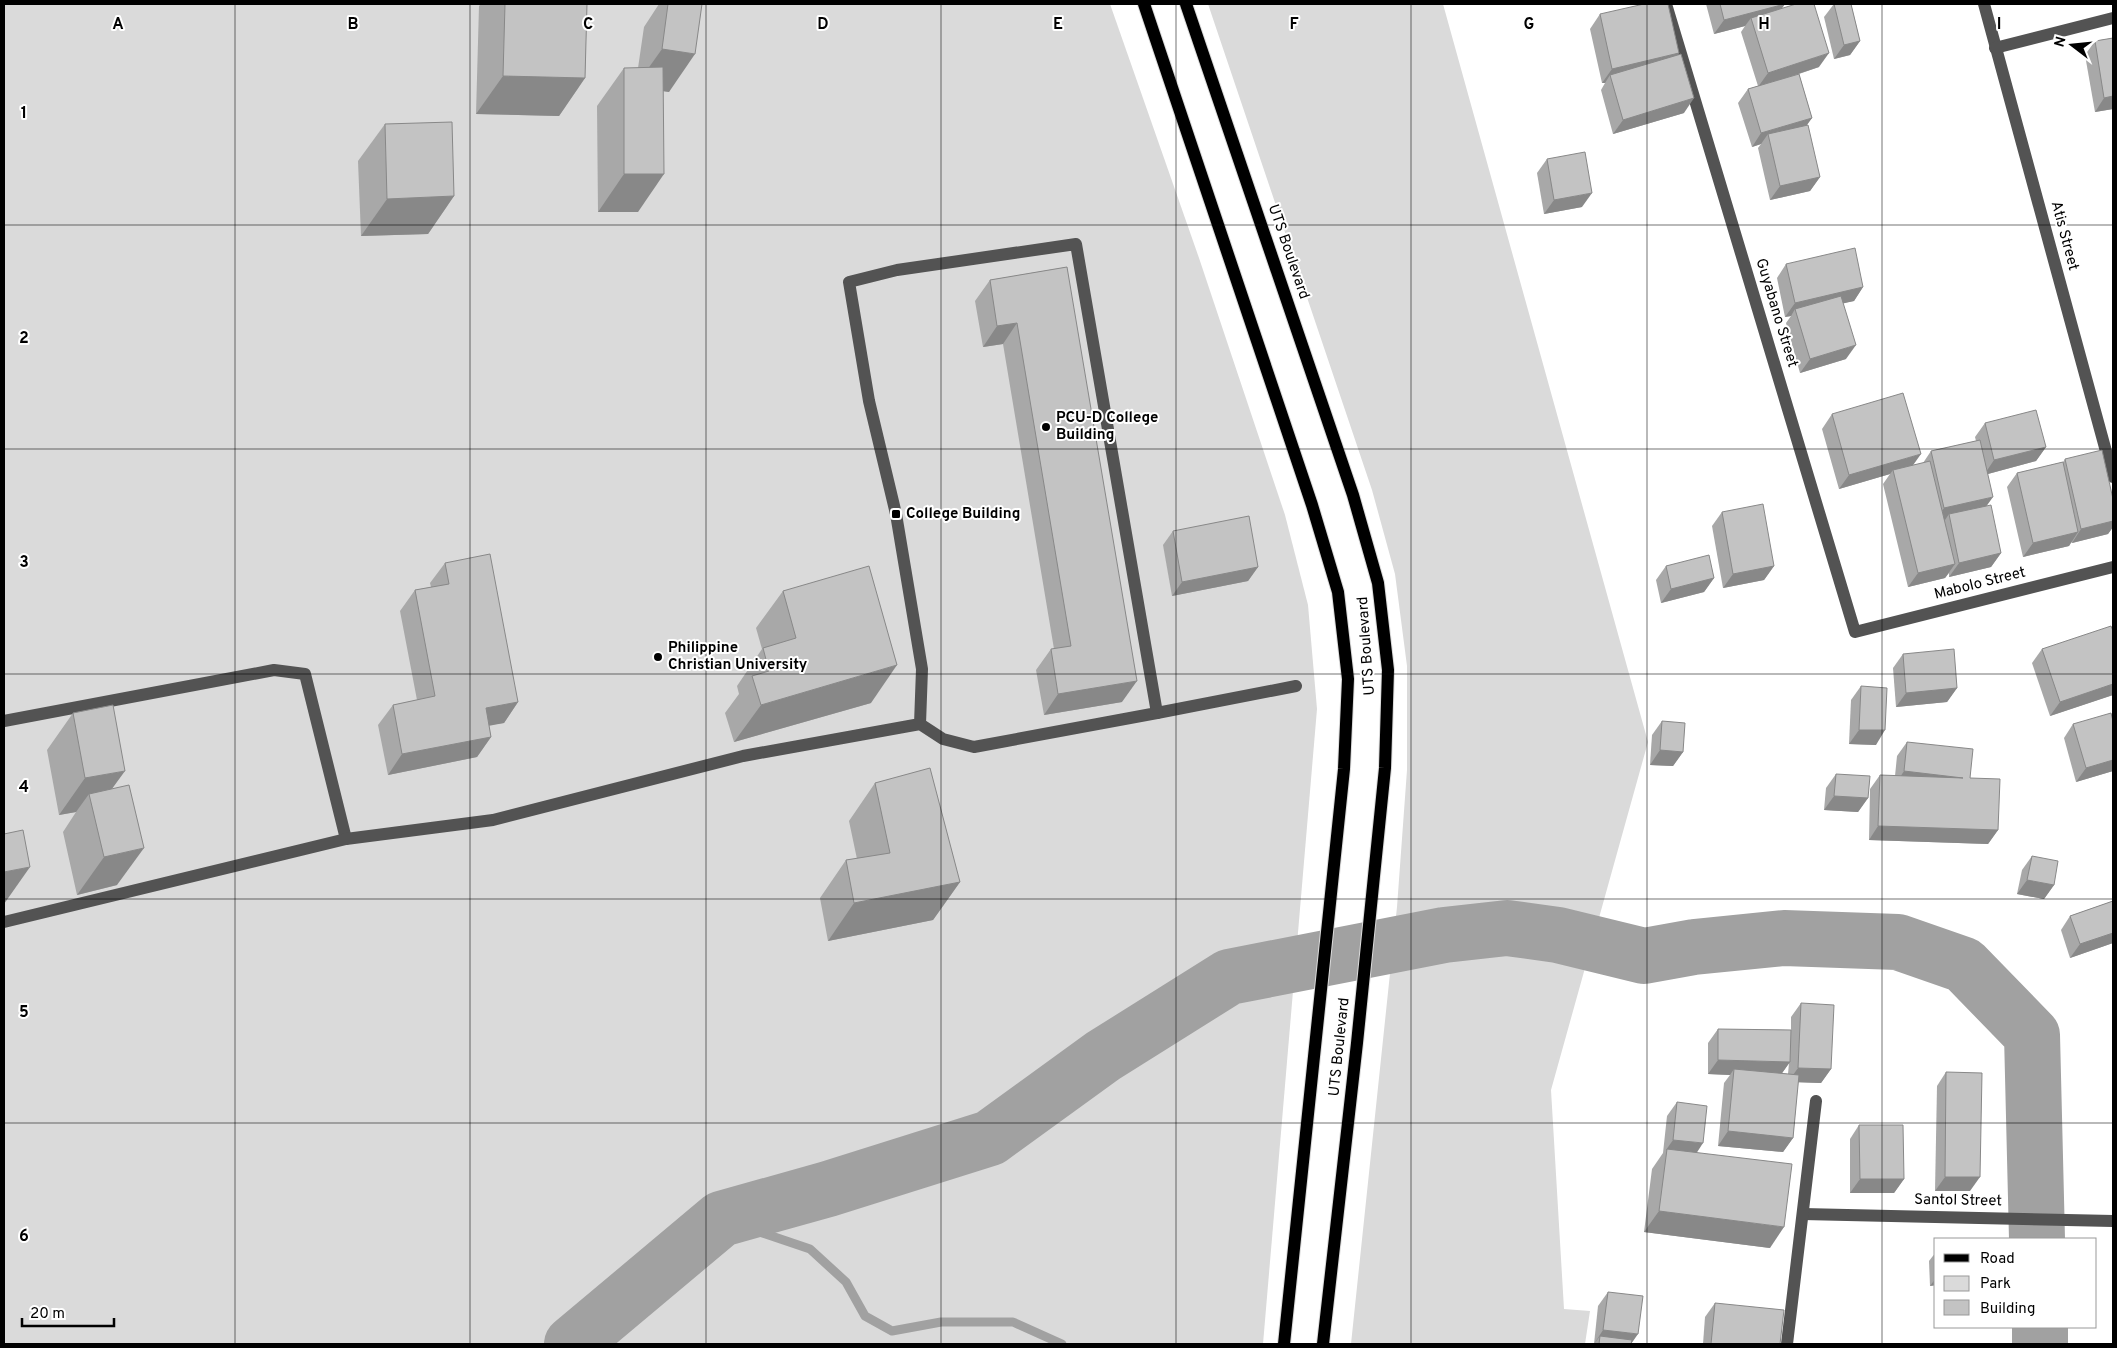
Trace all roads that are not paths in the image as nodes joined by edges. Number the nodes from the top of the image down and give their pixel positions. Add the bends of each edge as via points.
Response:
1 (1144, 4) edge
2 (1186, 4) edge
3 (1666, 4) edge
4 (1984, 4) edge
5 (2113, 18) edge
6 (1995, 48) junction
7 (2113, 477) edge
8 (2113, 567) edge
9 (1855, 632) joint
10 (1296, 686) dead end
11 (1157, 713) junction
12 (4, 721) edge
13 (920, 724) junction
14 (346, 839) junction
15 (4, 922) edge
16 (1816, 1101) dead end
17 (1803, 1214) junction
18 (2113, 1221) edge
19 (1284, 1344) edge
20 (1323, 1344) edge
21 (1787, 1344) edge

1 - 19 main road, UTS Boulevard via 1312,505 1338,592 1348,679 1344,769
2 - 20 main road, UTS Boulevard via 1353,495 1378,582 1388,670 1385,768
3 - 9 street, Guyabano Street
4 - 6 street, Atis Street
5 - 6 street
6 - 7 street, Atis Street
8 - 9 street, Mabolo Street
10 - 11 street
11 - 13 street via 974,747 943,739
11 - 13 street via 1076,244 896,270 849,282 869,400 896,514 922,670
12 - 14 street via 274,670 305,674
13 - 14 street via 743,756 493,820
14 - 15 street
16 - 17 street
17 - 18 street, Santol Street
17 - 21 street

